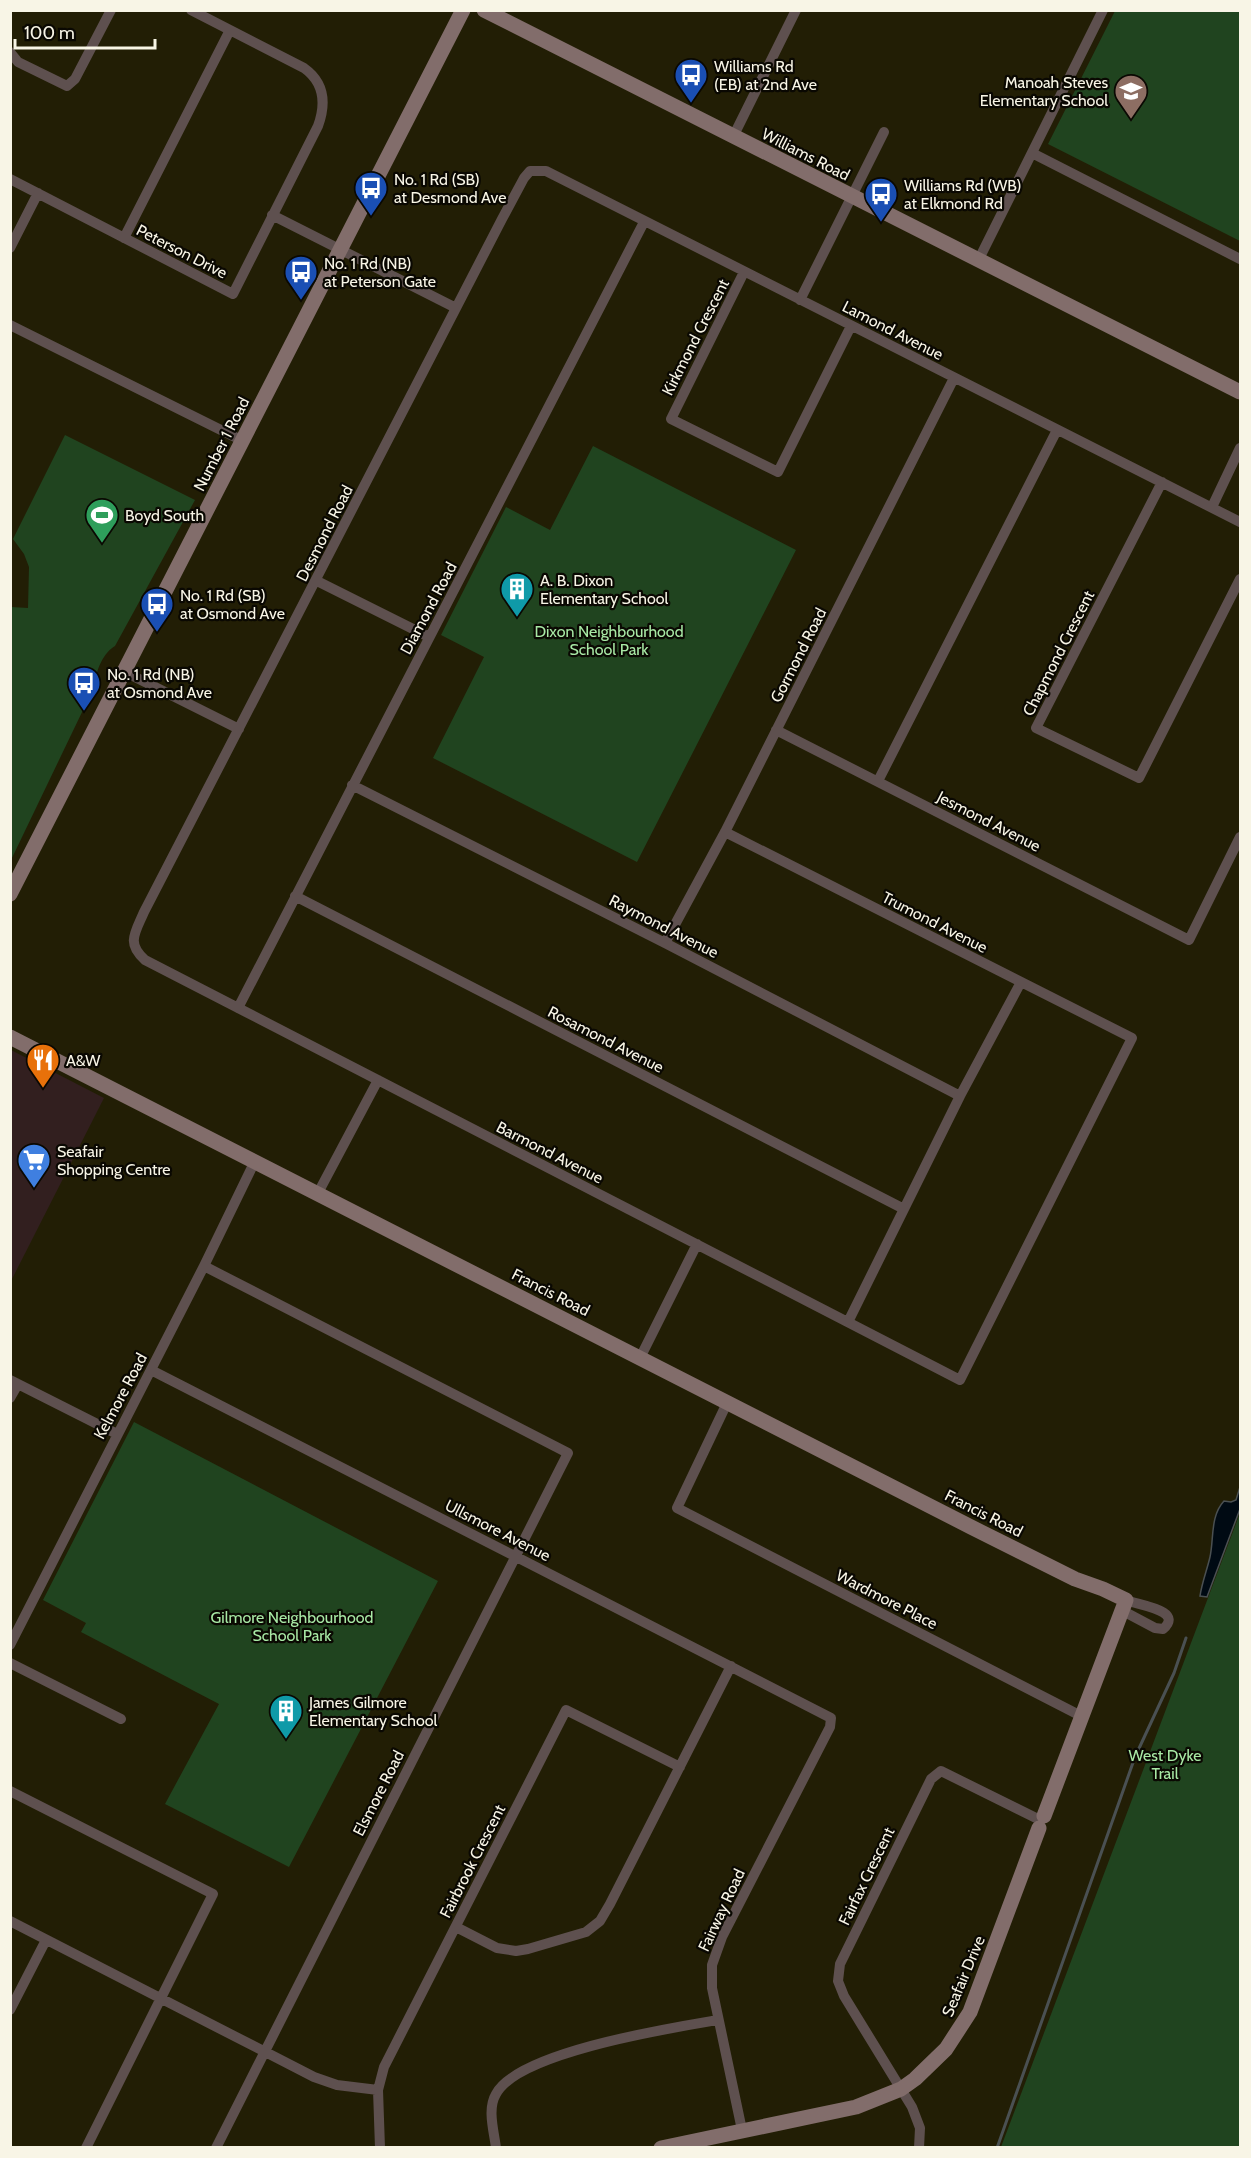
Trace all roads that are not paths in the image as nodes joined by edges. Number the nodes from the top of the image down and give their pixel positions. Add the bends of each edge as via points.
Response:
1 (111, 10) edge
2 (191, 10) edge
3 (464, 10) edge
4 (484, 10) edge
5 (1103, 10) edge
6 (794, 11) edge
7 (230, 30) junction
8 (10, 52) edge
9 (884, 132) dead end
10 (733, 137) junction
11 (1032, 153) junction
12 (530, 171) joint
13 (10, 179) edge
14 (38, 193) junction
15 (852, 197) junction
16 (272, 215) junction
17 (644, 222) junction
18 (124, 238) junction
19 (10, 248) edge
20 (341, 249) junction
21 (1240, 259) edge
22 (978, 261) junction
23 (744, 272) junction
24 (800, 300) junction
25 (456, 308) junction
26 (10, 325) edge
27 (851, 326) junction
28 (954, 378) junction
29 (1240, 392) edge
30 (1057, 430) junction
31 (243, 441) junction
32 (1240, 448) edge
33 (1162, 482) junction
34 (1212, 507) junction
35 (1240, 522) edge
36 (1240, 579) edge
37 (317, 581) junction
38 (429, 637) junction
39 (124, 672) junction
40 (239, 729) junction
41 (776, 730) junction
42 (878, 781) junction
43 (352, 786) junction
44 (725, 832) junction
45 (1240, 837) edge
46 (10, 894) edge
47 (295, 896) junction
48 (665, 943) junction
49 (133, 945) joint
50 (1021, 982) junction
51 (238, 1008) junction
52 (10, 1036) edge
53 (378, 1080) junction
54 (960, 1096) junction
55 (255, 1161) junction
56 (318, 1193) junction
57 (904, 1209) junction
58 (697, 1244) junction
59 (204, 1266) junction
60 (848, 1322) junction
61 (640, 1358) junction
62 (151, 1370) junction
63 (960, 1380) joint
64 (14, 1382) edge
65 (10, 1398) edge
66 (727, 1403) junction
67 (117, 1434) junction
68 (516, 1556) junction
69 (1124, 1606) joint
70 (10, 1644) edge
71 (10, 1663) edge
72 (731, 1666) junction
73 (1083, 1717) junction
74 (831, 1718) joint
75 (121, 1719) dead end
76 (680, 1767) junction
77 (10, 1791) edge
78 (1040, 1820) junction
79 (10, 1921) edge
80 (456, 1927) junction
81 (46, 1940) junction
82 (162, 1999) junction
83 (10, 2010) edge
84 (718, 2020) junction
85 (264, 2051) junction
86 (901, 2089) junction
87 (378, 2090) junction
88 (742, 2130) junction
89 (86, 2148) edge
90 (216, 2148) edge
91 (380, 2148) edge
92 (496, 2148) edge
93 (661, 2148) edge
94 (919, 2148) edge

1 - 8 street via 68,86 18,63
2 - 7 street
3 - 20 street, Number 1 Road
4 - 10 street, Williams Road
5 - 11 street
6 - 10 street
7 - 16 street, Peterson Drive via 304,68 320,86 324,106 318,126
7 - 18 street
9 - 15 street
10 - 15 street, Williams Road
11 - 21 street
11 - 22 street
12 - 17 street, Lamond Avenue via 546,171
12 - 25 street, Desmond Road
13 - 14 street, Peterson Drive
14 - 18 street, Peterson Drive
14 - 19 street
15 - 22 street, Williams Road
15 - 24 street
16 - 18 street, Peterson Drive via 233,294
16 - 20 street
17 - 23 street, Lamond Avenue
17 - 38 street, Diamond Road
20 - 25 street
20 - 31 street, Number 1 Road
22 - 29 street, Williams Road
23 - 24 street, Lamond Avenue
23 - 27 street, Kirkmond Crescent via 671,419 778,472
24 - 27 street, Lamond Avenue
25 - 37 street, Desmond Road
26 - 31 street
27 - 28 street, Lamond Avenue
28 - 30 street, Lamond Avenue
28 - 41 street, Gormond Road
30 - 33 street, Lamond Avenue
30 - 42 street
31 - 39 street, Number 1 Road
32 - 34 street
33 - 34 street, Lamond Avenue
33 - 36 street, Chapmond Crescent via 1036,728 1139,778
34 - 35 street, Lamond Avenue
37 - 38 street
37 - 40 street, Desmond Road
38 - 43 street, Diamond Road
39 - 40 street
39 - 46 street, Number 1 Road
40 - 49 street, Desmond Road via 136,928
41 - 42 street, Jesmond Avenue
41 - 44 street, Gormond Road
42 - 45 street, Jesmond Avenue via 1189,940
43 - 47 street, Diamond Road
43 - 48 street, Raymond Avenue
44 - 48 street, Gormond Road
44 - 50 street, Trumond Avenue
47 - 51 street, Diamond Road
47 - 57 street, Rosamond Avenue
48 - 54 street, Raymond Avenue
49 - 51 street, Barmond Avenue via 145,960
50 - 54 street
50 - 63 street, Trumond Avenue via 1132,1038
51 - 53 street, Barmond Avenue
52 - 55 street, Francis Road
53 - 56 street
53 - 58 street, Barmond Avenue
54 - 57 street
55 - 56 street, Francis Road
55 - 59 street, Kelmore Road
56 - 61 street, Francis Road
57 - 60 street
58 - 60 street, Barmond Avenue
58 - 61 street
59 - 62 street, Kelmore Road
59 - 68 street, Elsmore Road via 568,1453
60 - 63 street, Barmond Avenue
61 - 66 street, Francis Road
62 - 67 street, Kelmore Road
62 - 68 street, Ullsmore Avenue
64 - 65 street
64 - 67 street
66 - 69 street, Francis Road
66 - 73 street, Wardmore Place via 676,1508
67 - 70 street, Kelmore Road
68 - 72 street, Ullsmore Avenue
68 - 85 street, Elsmore Road
69 - 73 street, Seafair Drive
71 - 75 street
72 - 74 street, Ullsmore Avenue
72 - 76 street
73 - 78 street, Seafair Drive
74 - 84 street, Fairway Road via 830,1727 717,1949 711,1976
76 - 80 street via 610,1904 594,1927 576,1936 516,1951 497,1948
76 - 80 street, Fairbrook Crescent via 566,1710
77 - 82 street via 213,1894
78 - 86 street, Seafair Drive via 970,2012 935,2062
78 - 86 street, Fairfax Crescent via 941,1771 931,1779 840,1964 838,1981
79 - 81 street
80 - 87 street, Fairbrook Crescent via 384,2067
81 - 82 street
81 - 83 street
82 - 85 street
82 - 89 street
84 - 88 street, Fairway Road
84 - 92 street via 573,2050 516,2075 504,2082 493,2099
85 - 87 street via 326,2082
85 - 90 street, Elsmore Road
86 - 88 street, Seafair Drive via 849,2109
86 - 94 street via 920,2128
87 - 91 street, Fairbrook Crescent
88 - 93 street, Seafair Drive

